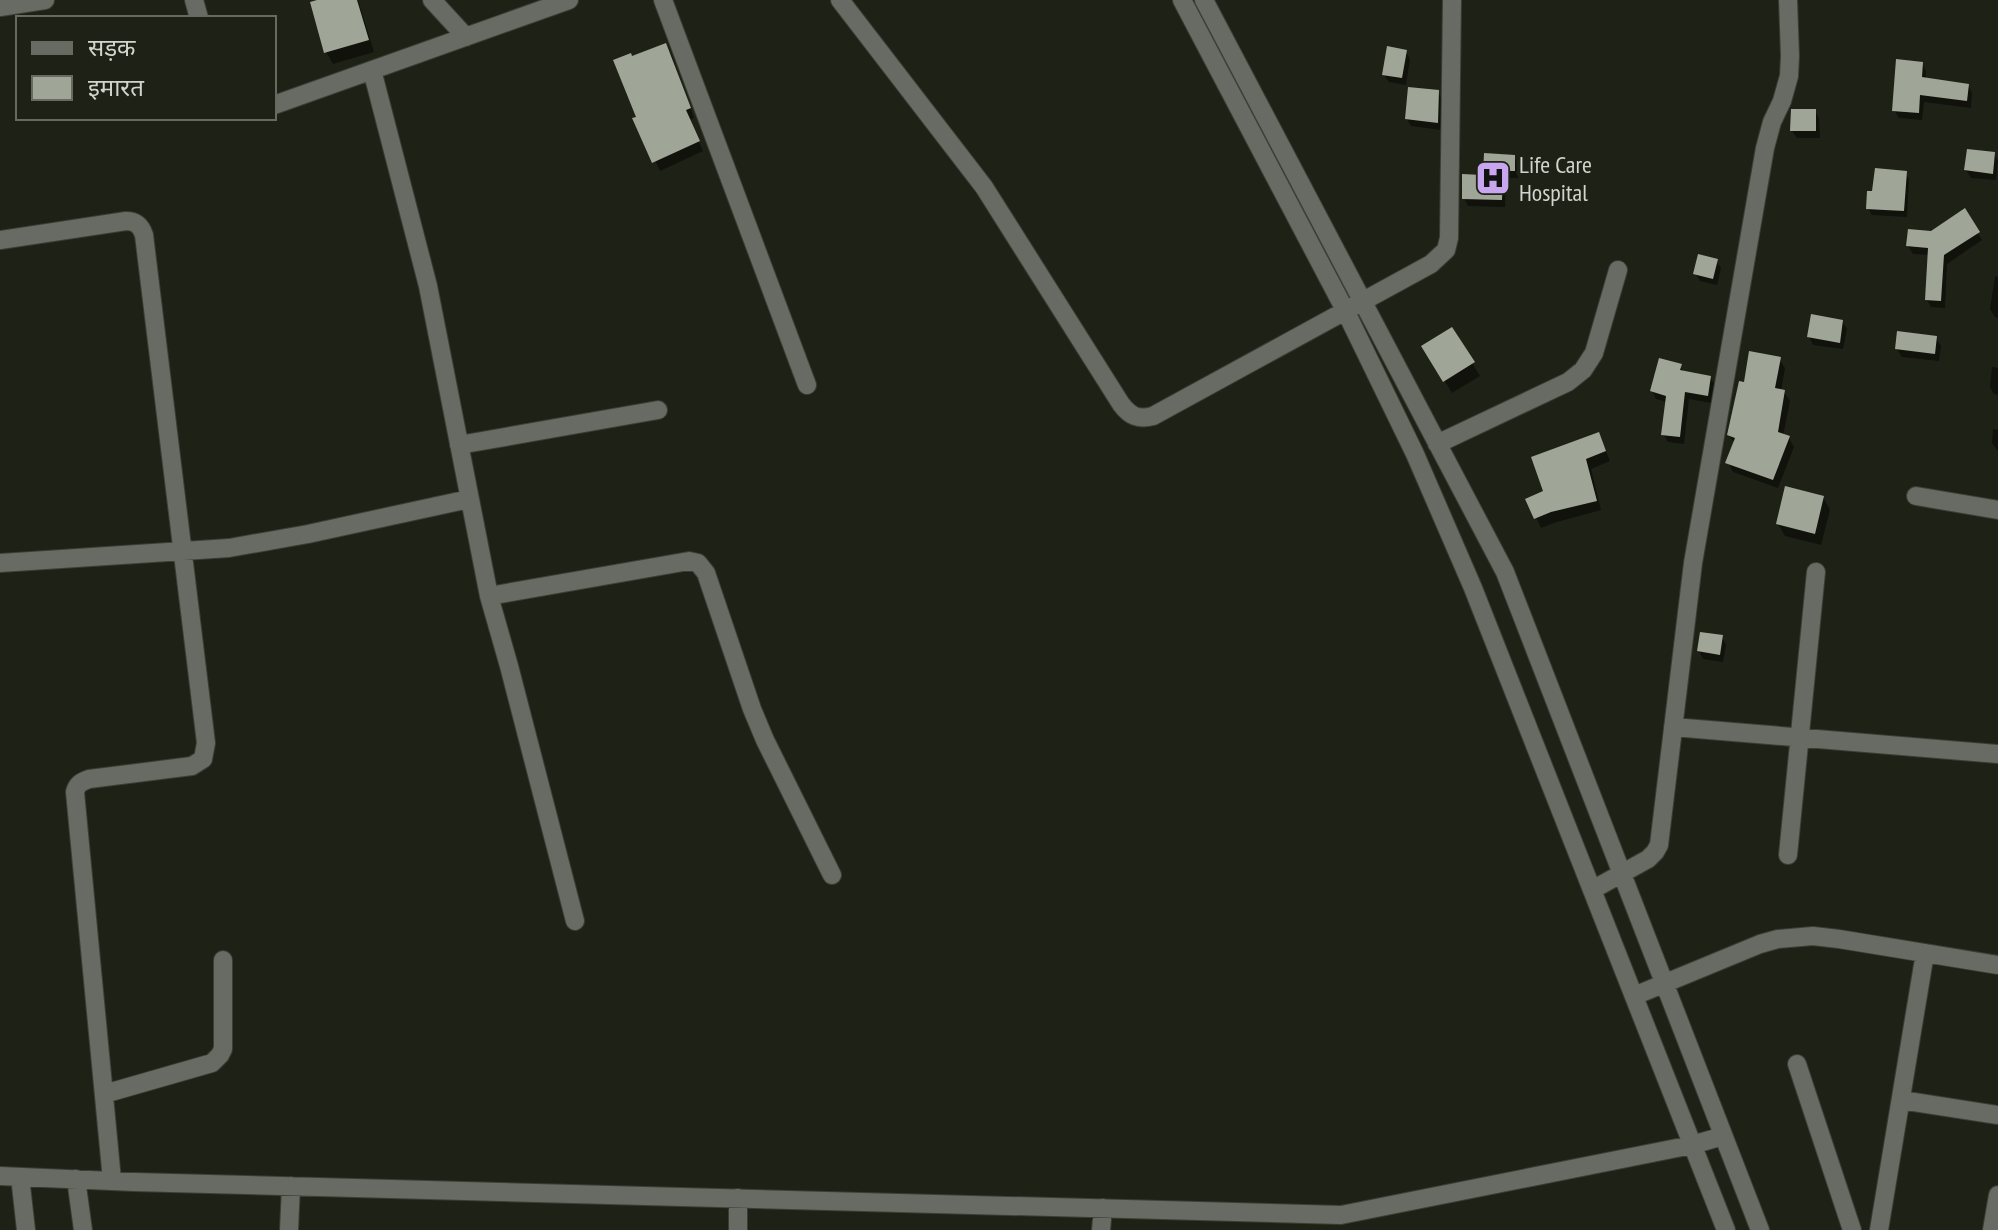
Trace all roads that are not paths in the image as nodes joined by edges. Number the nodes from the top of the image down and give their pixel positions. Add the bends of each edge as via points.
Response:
1 (45, 0) edge
2 (432, 0) edge
3 (569, 0) edge
4 (663, 0) edge
5 (840, 0) edge
6 (1182, 0) edge
7 (1204, 0) edge
8 (1452, 0) edge
9 (1788, 0) edge
10 (0, 7) edge
11 (466, 37) junction
12 (372, 70) junction
13 (276, 104) edge
14 (0, 240) edge
15 (1618, 270) dead end
16 (1354, 306) junction
17 (807, 385) dead end
18 (658, 410) dead end
19 (1437, 444) junction
20 (459, 445) junction
21 (1916, 496) dead end
22 (469, 499) junction
23 (1998, 510) edge
24 (182, 552) junction
25 (0, 563) edge
26 (1816, 572) dead end
27 (489, 596) junction
28 (1673, 727) junction
29 (1799, 737) junction
30 (1998, 754) edge
31 (1788, 855) dead end
32 (1622, 874) junction
33 (832, 875) dead end
34 (1592, 890) junction
35 (575, 921) dead end
36 (1925, 953) junction
37 (223, 960) dead end
38 (1998, 965) edge
39 (1665, 983) junction
40 (1634, 996) junction
41 (1797, 1064) dead end
42 (104, 1094) junction
43 (1901, 1100) junction
44 (1998, 1115) edge
45 (1723, 1136) junction
46 (1692, 1145) junction
47 (0, 1176) edge
48 (20, 1177) junction
49 (76, 1179) junction
50 (112, 1180) junction
51 (291, 1186) junction
52 (1998, 1195) edge
53 (738, 1198) junction
54 (1103, 1208) junction
55 (1173, 1210) junction
56 (1307, 1222) edge
57 (26, 1230) edge
58 (83, 1230) edge
59 (289, 1230) edge
60 (738, 1230) edge
61 (1101, 1230) edge
62 (1176, 1230) edge
63 (1726, 1230) edge
64 (1760, 1230) edge
65 (1852, 1230) edge
66 (1879, 1230) edge
67 (1992, 1230) edge

1 - 10 street
2 - 11 street
3 - 11 street
4 - 17 street
5 - 16 street via 984,187 1127,413 1144,419 1153,416
6 - 16 street
7 - 16 street
8 - 16 street via 1446,250 1431,264
9 - 28 street via 1789,76 1765,148 1693,563
11 - 12 street
12 - 13 street
12 - 20 street via 420,250
14 - 24 street via 126,221 142,229
15 - 19 street via 1594,353 1583,370
16 - 19 street
16 - 34 street
18 - 20 street
19 - 32 street via 1505,572
20 - 22 street
21 - 23 street
22 - 24 street via 265,542
22 - 27 street
24 - 25 street
24 - 42 street via 206,743 203,759 192,766 89,779 75,792
26 - 29 street
27 - 33 street via 698,563 765,740
27 - 35 street
28 - 29 street
28 - 32 street via 1659,845 1648,859
29 - 30 street
29 - 31 street
32 - 34 street
32 - 39 street
34 - 40 street
36 - 38 street
36 - 39 street via 1794,937 1760,944
36 - 43 street
37 - 42 street via 220,1055 212,1063
39 - 40 street
39 - 45 street
40 - 46 street
41 - 65 street
42 - 50 street
43 - 44 street
43 - 66 street
45 - 46 street
45 - 64 street
46 - 56 street
46 - 63 street
47 - 48 street
48 - 49 street
48 - 57 street
49 - 50 street
49 - 58 street
50 - 51 street
51 - 53 street
51 - 59 street
52 - 67 street
53 - 54 street
53 - 60 street
54 - 55 street
54 - 61 street
55 - 56 street
55 - 62 street

